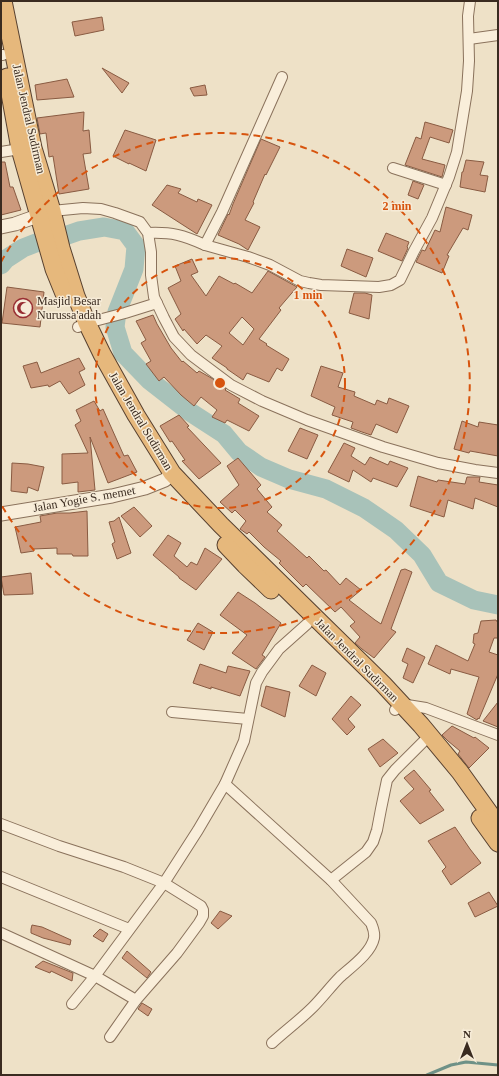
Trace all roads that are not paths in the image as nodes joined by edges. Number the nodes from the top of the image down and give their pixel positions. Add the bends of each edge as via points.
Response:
1 (2, 1) edge
2 (470, 1) edge
3 (498, 35) edge
4 (470, 39) junction
5 (2, 52) edge
6 (282, 77) dead end
7 (26, 146) junction
8 (1, 152) edge
9 (393, 168) dead end
10 (446, 186) junction
11 (47, 220) junction
12 (1, 227) edge
13 (148, 233) junction
14 (205, 245) junction
15 (157, 304) junction
16 (82, 325) junction
17 (498, 473) edge
18 (169, 477) junction
19 (1, 514) edge
20 (307, 624) junction
21 (398, 707) junction
22 (172, 712) dead end
23 (248, 719) junction
24 (498, 735) edge
25 (424, 742) junction
26 (225, 784) junction
27 (1, 824) edge
28 (498, 825) edge
29 (498, 843) edge
30 (1, 877) edge
31 (331, 880) junction
32 (164, 883) junction
33 (129, 929) junction
34 (1, 933) edge
35 (95, 976) junction
36 (136, 1000) junction
37 (72, 1004) dead end
38 (110, 1037) dead end
39 (272, 1043) dead end

1 - 7 highway, Jalan Jendral Sudirman
2 - 4 street
3 - 4 street
4 - 10 street via 470,61 458,152
5 - 7 highway, Jalan Jendral Sudirman
6 - 14 street
7 - 8 street
7 - 11 highway, Jalan Jendral Sudirman
9 - 10 street
10 - 14 street via 400,280 391,286 309,283 270,265
11 - 12 street
11 - 13 street via 84,208 101,209 140,222
11 - 16 highway, Jalan Jendral Sudirman via 55,249 57,276 71,313
13 - 14 street via 171,233
13 - 15 street via 151,275
15 - 16 street
15 - 17 street via 174,337 231,386 307,420 383,447 438,462
16 - 18 highway, Jalan Jendral Sudirman via 85,343 109,385
18 - 19 street, Jalan Yogie S. memet via 145,488 112,496
18 - 20 highway, Jalan Jendral Sudirman via 245,565
18 - 21 highway, Jalan Jendral Sudirman via 383,684
20 - 21 highway, Jalan Jendral Sudirman
20 - 23 street via 279,649 262,672 256,683
21 - 24 street via 426,708
21 - 25 highway, Jalan Jendral Sudirman
21 - 28 highway, Jalan Jendral Sudirman via 421,725 460,772
22 - 23 street
23 - 26 street via 244,741
25 - 29 highway, Jalan Jendral Sudirman
25 - 31 street via 387,780 373,842 366,852
26 - 31 street
26 - 32 street
27 - 32 street
30 - 33 street
31 - 39 street via 371,923 374,938 355,965
32 - 33 street
32 - 36 street via 201,906 203,916 177,953
33 - 35 street
34 - 35 street
35 - 36 street
35 - 37 street
36 - 38 street

